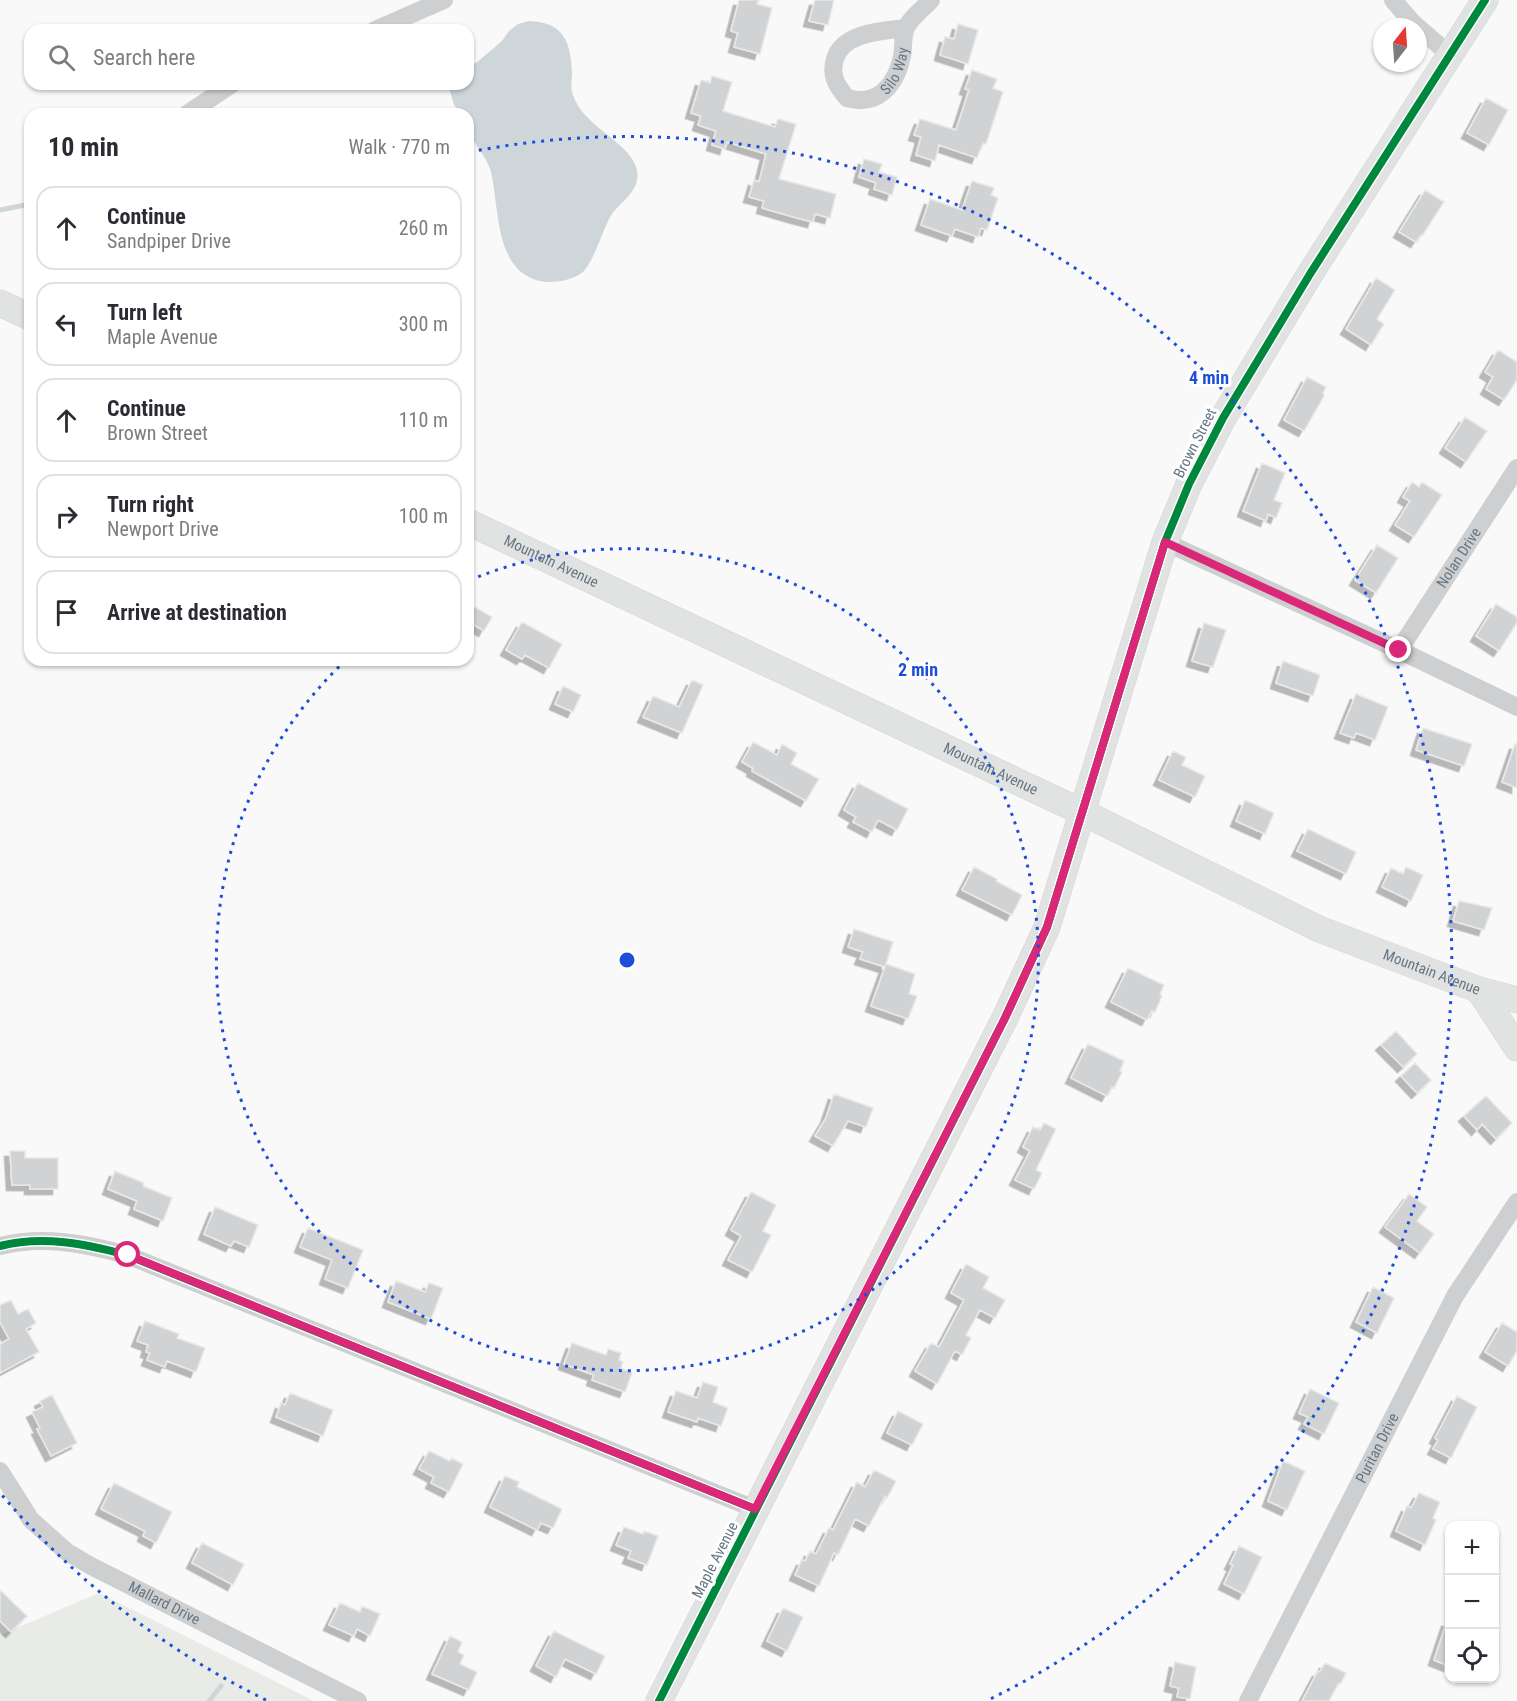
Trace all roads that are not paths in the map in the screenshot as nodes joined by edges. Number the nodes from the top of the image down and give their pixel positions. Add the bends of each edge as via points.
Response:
1 (444, 0) edge
2 (931, 0) edge
3 (1393, 0) edge
4 (1485, 0) edge
5 (389, 24) edge
6 (906, 28) junction
7 (1450, 55) junction
8 (223, 90) edge
9 (196, 108) edge
10 (0, 303) edge
11 (24, 314) edge
12 (1517, 468) edge
13 (474, 525) edge
14 (1165, 542) junction
15 (1399, 650) junction
16 (1517, 707) edge
17 (1082, 812) junction
18 (1479, 990) junction
19 (1517, 1000) edge
20 (1517, 1048) edge
21 (1517, 1202) edge
22 (0, 1246) edge
23 (0, 1471) edge
24 (755, 1509) junction
25 (358, 1701) edge
26 (658, 1701) edge
27 (1248, 1701) edge

1 - 5 street
2 - 6 street, Silo Way
3 - 7 street
4 - 7 street, Brown Street
6 - 6 street, Silo Way via 856,37 843,45 832,68 834,79 847,98 874,99 893,81 902,57
7 - 14 street, Brown Street via 1223,418
8 - 9 street
10 - 11 street
12 - 15 street, Nolan Drive
13 - 17 street, Mountain Avenue
14 - 15 street
14 - 17 street, Brown Street
15 - 16 street
17 - 18 street, Mountain Avenue via 1319,929
17 - 24 street, Maple Avenue via 1047,927 1032,959
18 - 19 street, Mountain Avenue
18 - 20 street
21 - 27 street, Puritan Drive via 1455,1296
22 - 24 street via 49,1240 128,1255
23 - 25 street, Mallard Drive via 31,1520 67,1551
24 - 26 street, Maple Avenue

